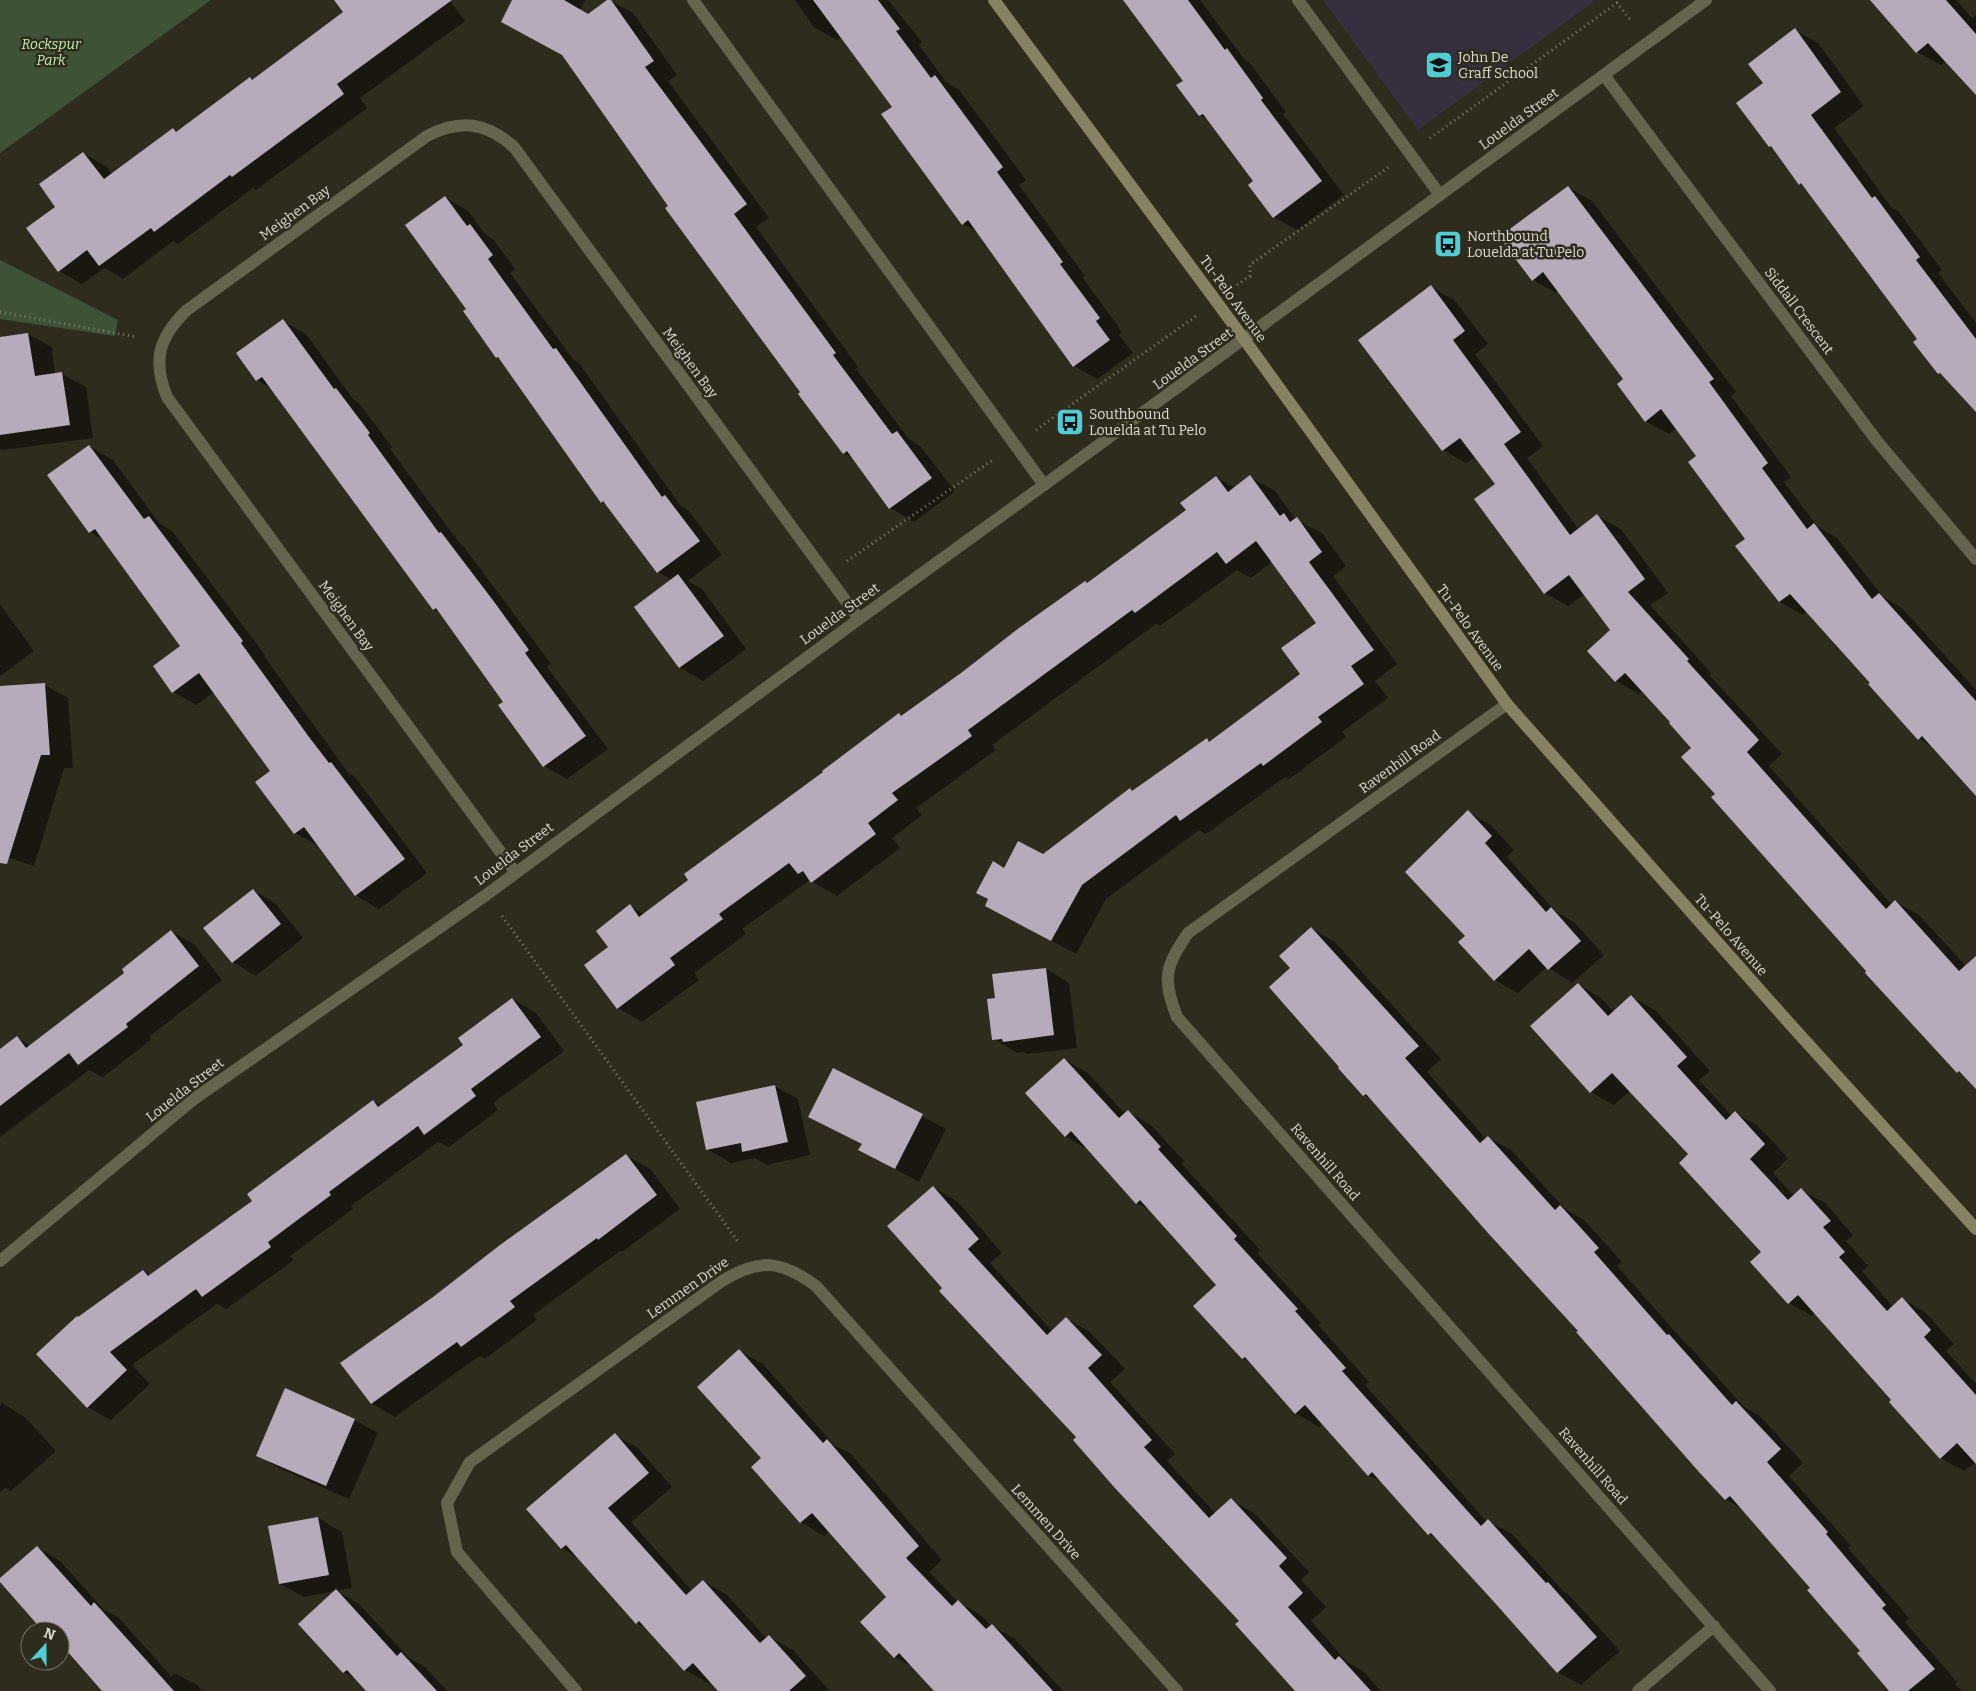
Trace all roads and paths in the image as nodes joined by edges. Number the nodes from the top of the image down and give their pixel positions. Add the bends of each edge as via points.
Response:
1 (693, 0) edge
2 (994, 0) edge
3 (1298, 0) edge
4 (1706, 0) edge
5 (1631, 21) dead end
6 (1604, 75) junction
7 (1409, 153) junction
8 (1440, 195) junction
9 (1216, 301) junction
10 (0, 312) edge
11 (1244, 339) junction
12 (162, 342) junction
13 (1015, 445) junction
14 (1044, 485) junction
15 (1976, 559) edge
16 (826, 575) junction
17 (859, 618) junction
18 (1507, 704) junction
19 (515, 872) junction
20 (486, 895) junction
21 (1976, 1229) edge
22 (0, 1261) edge
23 (751, 1266) junction
24 (1714, 1626) junction
25 (576, 1691) edge
26 (1177, 1691) edge
27 (1638, 1691) edge
28 (1770, 1691) edge

1 - 13 street
2 - 9 street, Tu-Pelo Avenue
3 - 7 street
4 - 6 street, Louelda Street
5 - 7 path via 1617,4
6 - 8 street, Louelda Street
6 - 15 street, Siddall Crescent via 1877,442
7 - 8 street
7 - 9 path via 1250,265 1250,276
8 - 11 street, Louelda Street
9 - 11 street, Tu-Pelo Avenue
9 - 13 path
10 - 12 path
11 - 14 street, Louelda Street
11 - 18 street, Tu-Pelo Avenue
12 - 16 street, Meighen Bay via 173,323 187,310 427,136 459,124 489,130 514,147
12 - 19 street, Meighen Bay via 158,361 160,380 167,397
13 - 14 street
13 - 16 path
14 - 17 street, Louelda Street
16 - 17 street, Meighen Bay
17 - 19 street, Louelda Street
18 - 21 street, Tu-Pelo Avenue
18 - 24 street, Ravenhill Road via 1188,933 1175,952 1167,973 1168,995 1177,1017
19 - 20 street, Louelda Street
20 - 22 street, Louelda Street via 194,1099
20 - 23 path via 742,1246
23 - 25 street, Lemmen Drive via 722,1281 470,1462 447,1503 457,1552
23 - 26 street, Lemmen Drive via 786,1269 816,1286
24 - 27 street
24 - 28 street, Ravenhill Road

